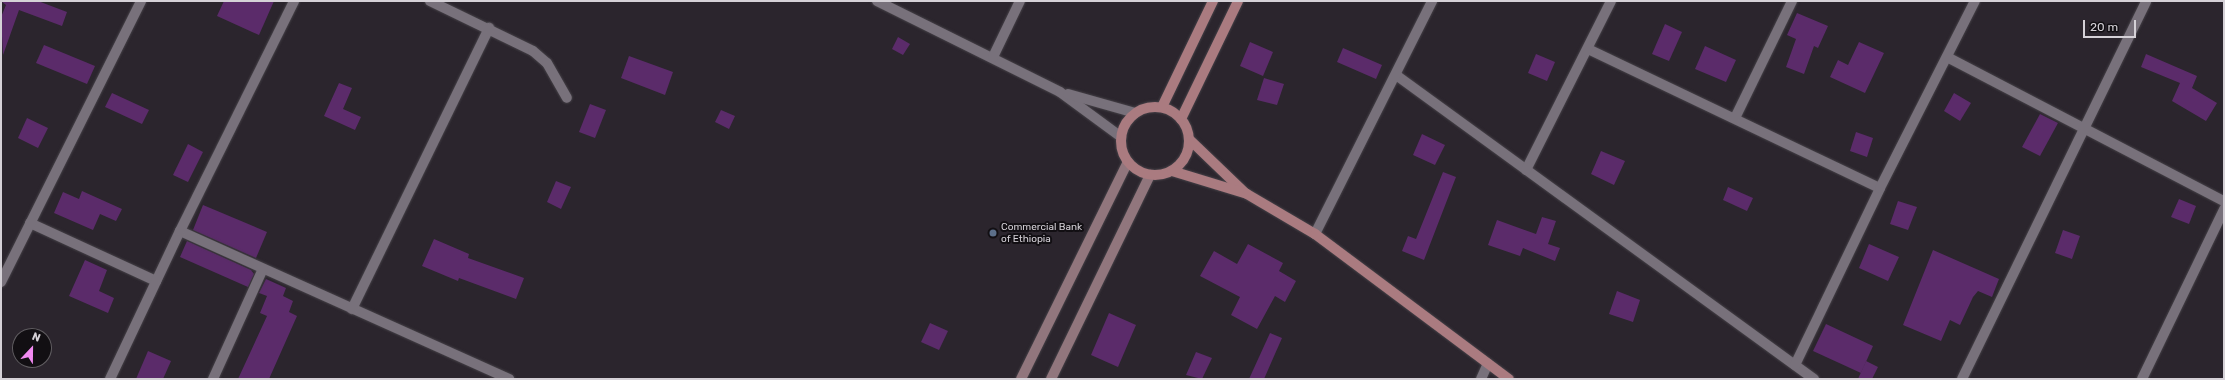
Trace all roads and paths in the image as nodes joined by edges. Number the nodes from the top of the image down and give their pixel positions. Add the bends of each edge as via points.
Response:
1 (141, 1) edge
2 (294, 1) edge
3 (430, 1) edge
4 (877, 1) edge
5 (1020, 1) edge
6 (1213, 1) edge
7 (1238, 1) edge
8 (1432, 1) edge
9 (1611, 1) edge
10 (1792, 1) edge
11 (1975, 1) edge
12 (2146, 1) edge
13 (489, 28) junction
14 (1588, 49) junction
15 (993, 57) junction
16 (1947, 57) junction
17 (1396, 75) junction
18 (1060, 92) junction
19 (568, 98) dead end
20 (1162, 107) junction
21 (1135, 113) junction
22 (1181, 118) junction
23 (1735, 118) junction
24 (2087, 128) junction
25 (1121, 137) junction
26 (1190, 140) junction
27 (1128, 162) junction
28 (1526, 170) junction
29 (1172, 171) junction
30 (1150, 175) junction
31 (1880, 188) junction
32 (1247, 194) junction
33 (2224, 201) edge
34 (2224, 209) edge
35 (30, 223) junction
36 (180, 230) junction
37 (1315, 234) junction
38 (263, 269) junction
39 (156, 281) junction
40 (1, 282) edge
41 (352, 310) junction
42 (1488, 363) junction
43 (1795, 365) junction
44 (110, 379) edge
45 (213, 379) edge
46 (510, 379) edge
47 (1020, 379) edge
48 (1051, 379) edge
49 (1480, 379) edge
50 (1509, 379) edge
51 (1814, 379) edge
52 (1962, 379) edge
53 (2142, 379) edge

1 - 35 street
2 - 36 street
3 - 13 street
4 - 15 street
5 - 15 street
6 - 20 main road
7 - 22 main road
8 - 17 street
9 - 14 street
10 - 23 street
11 - 16 street
12 - 24 street
13 - 19 street via 533,51 547,63
13 - 41 street
14 - 23 street
14 - 28 street
15 - 18 street
16 - 24 street
16 - 31 street
17 - 28 street
17 - 37 street
18 - 21 street
18 - 25 street
20 - 21 main road via 1143,109
20 - 22 main road
21 - 25 main road via 1128,120
22 - 26 main road
23 - 31 street
24 - 33 street
24 - 52 street
25 - 27 main road via 1122,150
26 - 29 main road via 1183,161
26 - 32 main road
27 - 30 main road
27 - 47 main road
28 - 43 street
29 - 30 main road
29 - 32 main road
30 - 48 main road
31 - 43 street
32 - 37 main road
34 - 53 street
35 - 39 street
35 - 40 street
36 - 38 street
36 - 39 street
37 - 42 main road
38 - 41 street
38 - 45 street
39 - 44 street
41 - 46 street
42 - 49 street
42 - 50 main road
43 - 51 street

